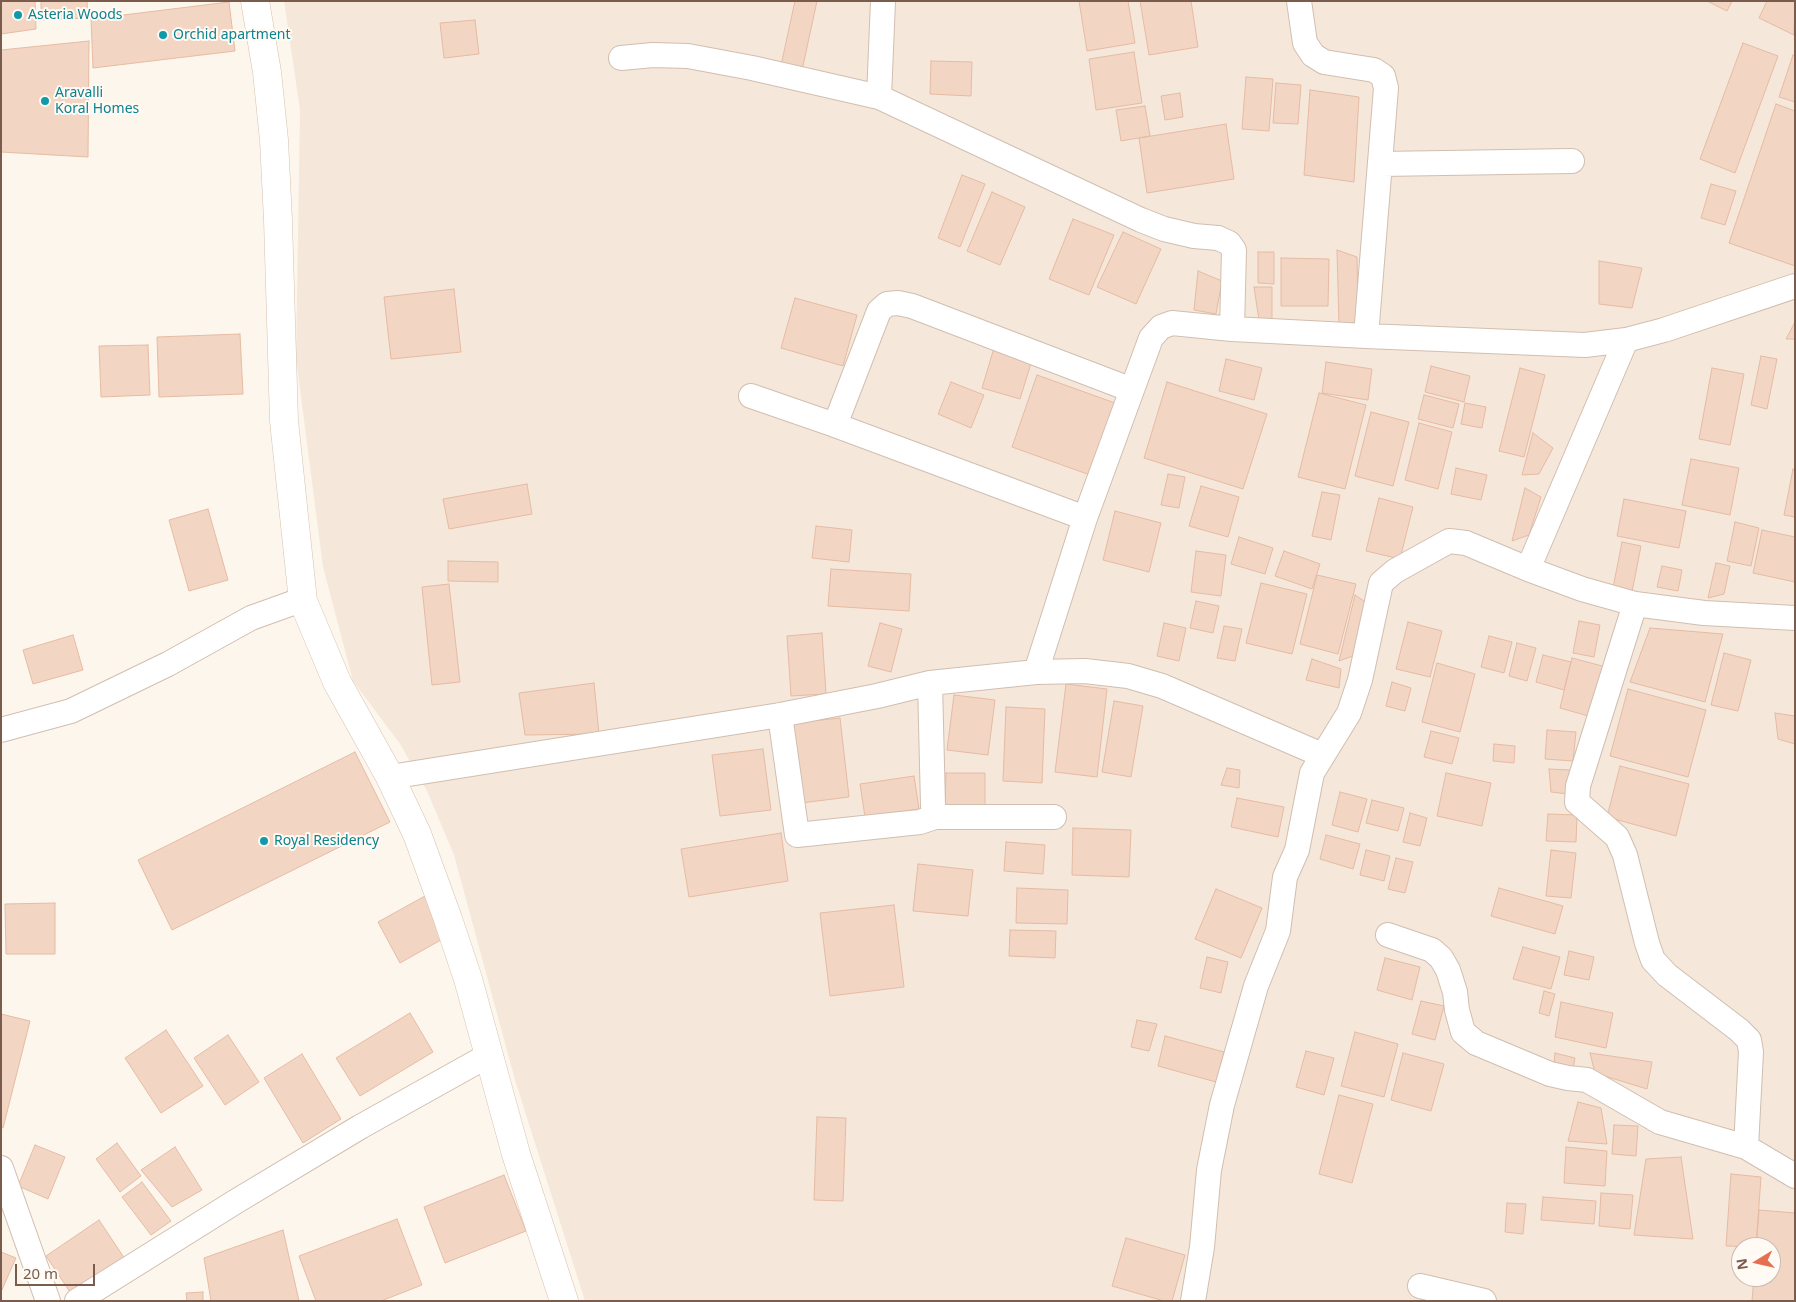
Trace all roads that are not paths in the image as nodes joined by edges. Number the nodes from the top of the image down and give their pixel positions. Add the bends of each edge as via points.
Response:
1 (255, 1) edge
2 (883, 1) edge
3 (1299, 1) edge
4 (621, 58) dead end
5 (879, 97) junction
6 (1572, 161) dead end
7 (1381, 164) junction
8 (1795, 286) edge
9 (1232, 329) junction
10 (1366, 336) junction
11 (1626, 340) junction
12 (1132, 390) junction
13 (751, 396) dead end
14 (835, 425) junction
15 (1085, 518) junction
16 (1528, 569) junction
17 (303, 601) junction
18 (1635, 604) junction
19 (1795, 618) edge
20 (1036, 672) junction
21 (930, 683) junction
22 (780, 715) junction
23 (1, 730) edge
24 (1322, 755) junction
25 (390, 777) junction
26 (933, 806) dead end
27 (1054, 817) dead end
28 (1388, 935) dead end
29 (489, 1055) junction
30 (1746, 1146) junction
31 (1, 1168) edge
32 (1795, 1176) edge
33 (1420, 1286) dead end
34 (48, 1301) edge
35 (77, 1301) edge
36 (564, 1301) edge
37 (1193, 1301) edge
38 (1484, 1301) edge

1 - 17 street via 274,140 284,421
2 - 5 street
3 - 7 street via 1305,43 1313,55 1324,62 1374,70 1382,76 1386,88
4 - 5 street via 688,56
5 - 9 street via 1141,220 1164,229 1218,238 1229,243 1234,250
6 - 7 street
7 - 10 street
8 - 11 street
9 - 10 street
9 - 12 street via 1172,323 1160,327 1151,338
10 - 11 street via 1585,344
11 - 16 street
12 - 14 street via 912,306 887,304 879,311
12 - 15 street
13 - 14 street
14 - 15 street
15 - 20 street
16 - 18 street
16 - 24 street via 1483,549 1449,541 1387,577 1378,593 1360,680 1349,713
17 - 23 street via 252,618 72,711
17 - 25 street via 337,682
18 - 19 street via 1704,614
18 - 30 street via 1578,786 1577,802 1617,837 1625,855 1653,960 1666,975 1749,1040
20 - 21 street
20 - 24 street via 1085,671 1128,676 1162,686
21 - 22 street
21 - 26 street
22 - 25 street
22 - 27 street via 797,835 920,822 935,817
24 - 37 street via 1312,773 1297,850 1285,877 1278,931 1256,986 1222,1105 1209,1170
25 - 29 street via 417,834 448,919
28 - 30 street via 1432,950 1441,958 1455,992 1463,1032 1476,1043 1550,1074 1587,1080 1660,1122
29 - 35 street via 360,1127
29 - 36 street via 516,1154
30 - 32 street
31 - 34 street
33 - 38 street

